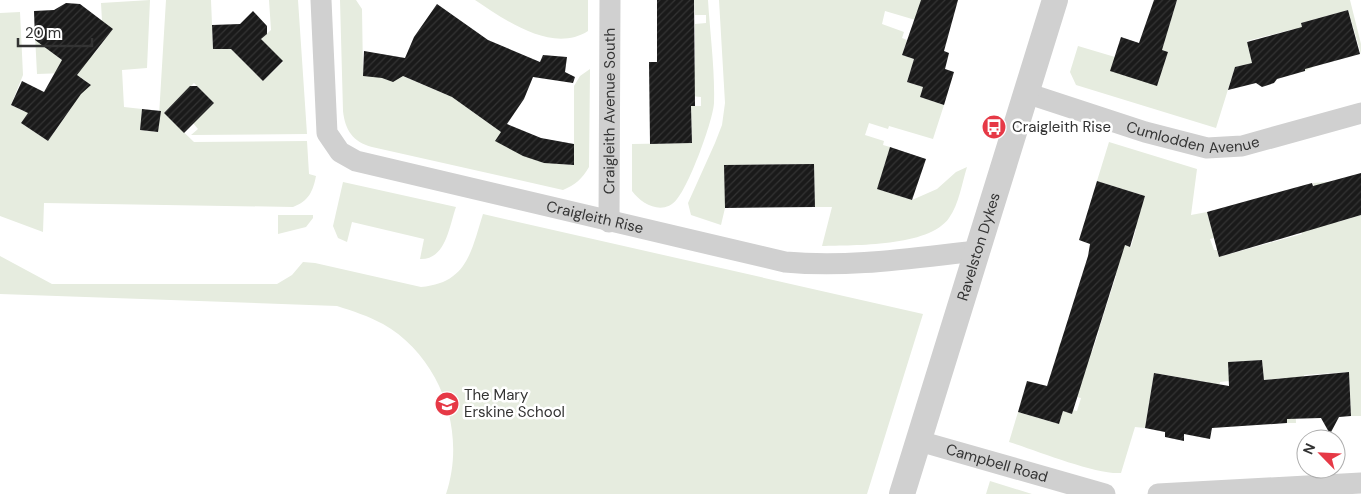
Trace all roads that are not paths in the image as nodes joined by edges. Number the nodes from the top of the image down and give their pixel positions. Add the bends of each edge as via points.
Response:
1 (321, 0) edge
2 (610, 0) edge
3 (1055, 0) edge
4 (1026, 94) junction
5 (1361, 113) edge
6 (609, 222) junction
7 (977, 251) junction
8 (919, 441) junction
9 (1361, 483) edge
10 (902, 494) edge
11 (1105, 494) edge
12 (1158, 494) edge

1 - 6 street, Craigleith Rise via 326,124 330,141 340,152 365,164
2 - 6 street, Craigleith Avenue South
3 - 4 street, Ravelston Dykes
4 - 5 street, Cumlodden Avenue via 1207,148 1242,146
4 - 7 street, Ravelston Dykes
6 - 7 street, Craigleith Rise via 785,262 870,264
7 - 8 street, Ravelston Dykes
8 - 10 street, Ravelston Dykes
8 - 11 street, Campbell Road
9 - 12 street

